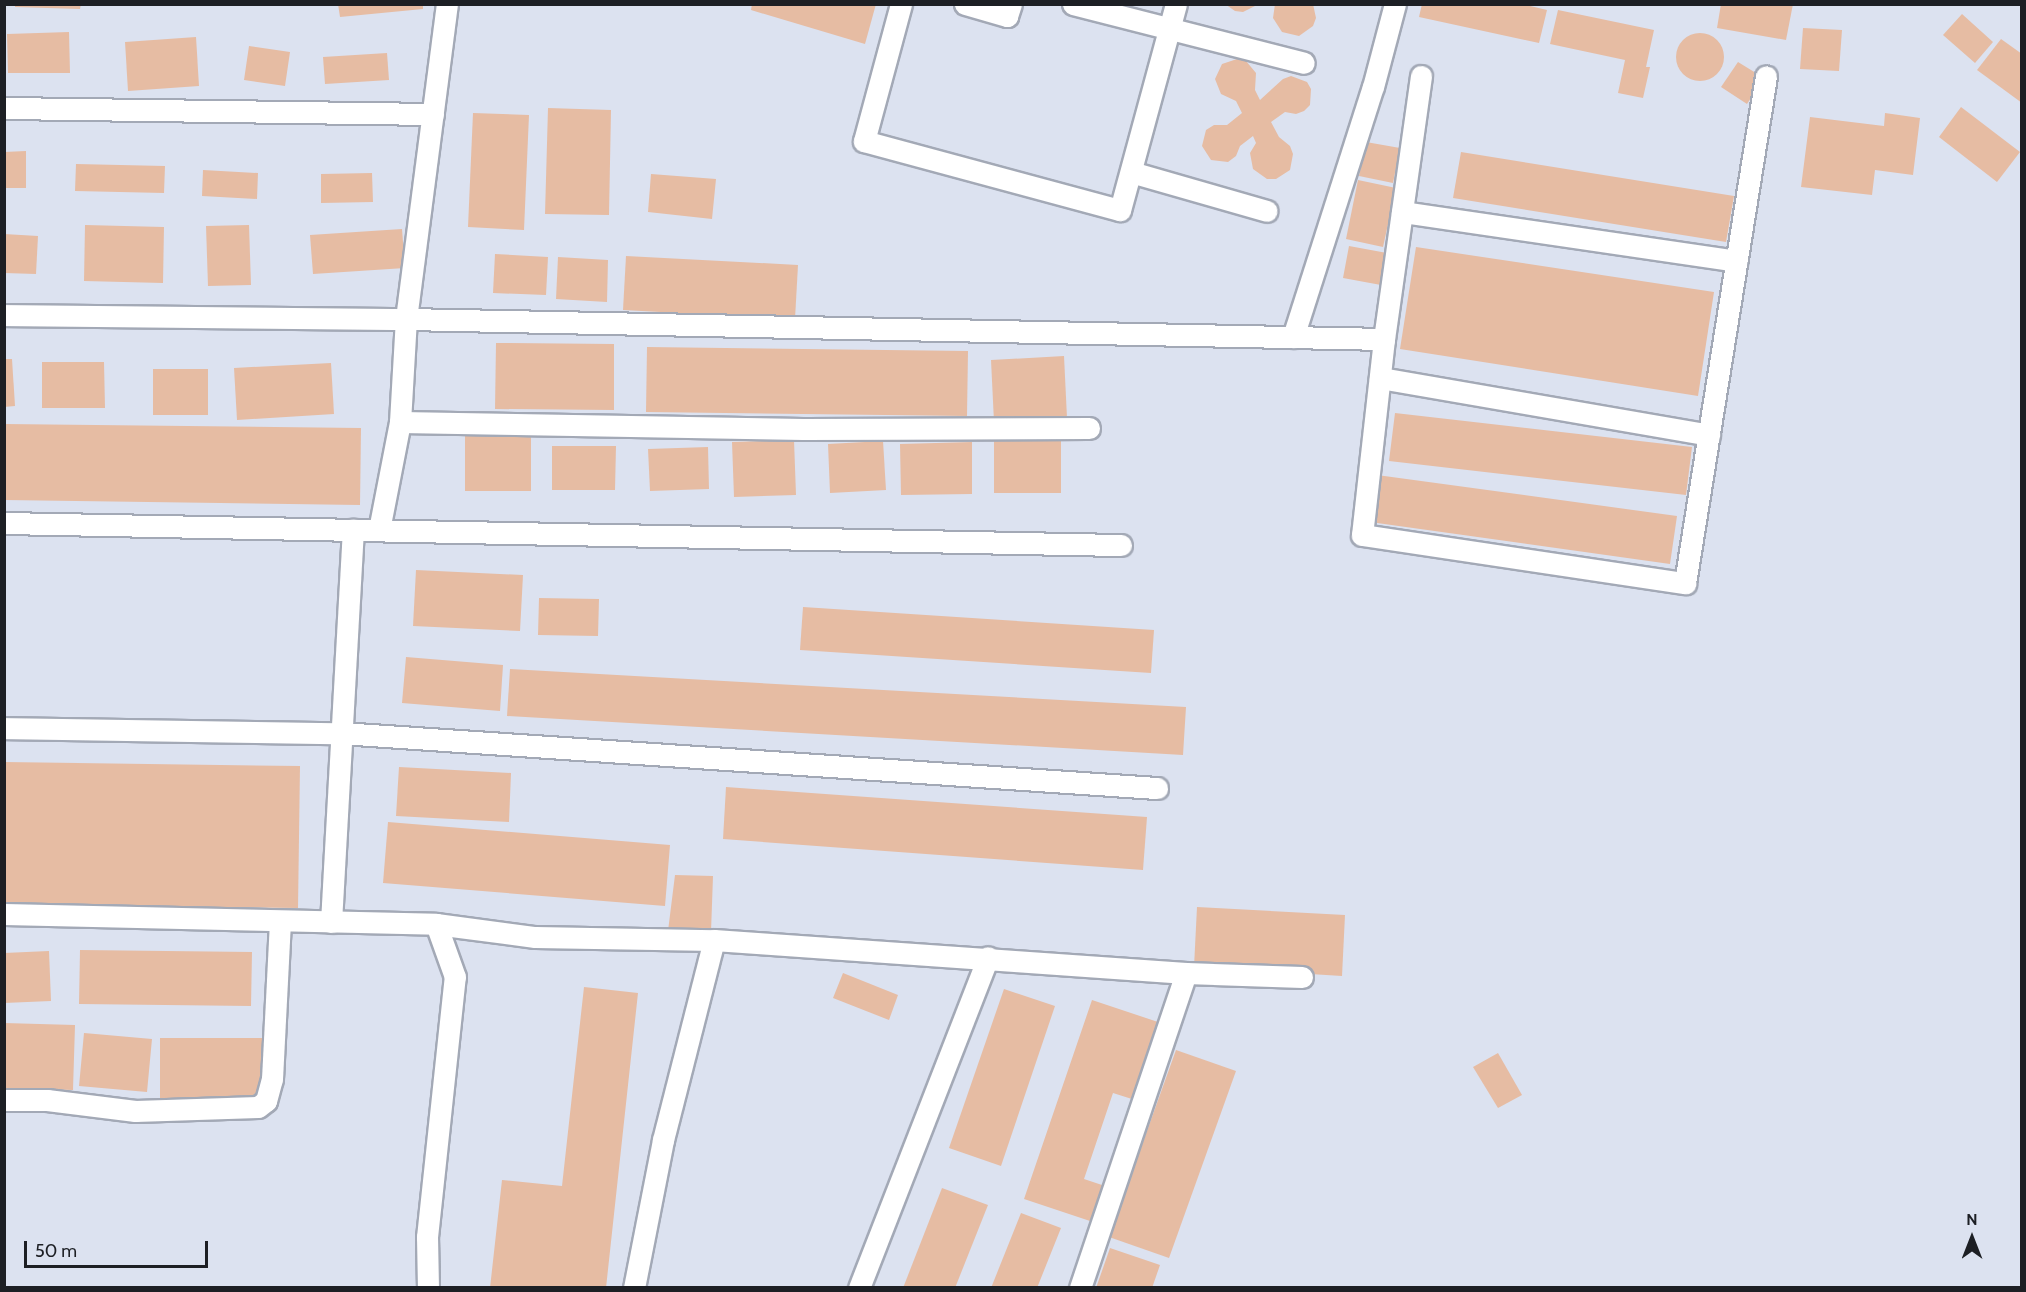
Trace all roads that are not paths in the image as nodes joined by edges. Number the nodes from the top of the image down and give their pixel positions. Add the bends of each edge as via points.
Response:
1 (447, 4) edge
2 (901, 4) edge
3 (965, 4) edge
4 (1011, 4) edge
5 (1073, 4) edge
6 (1176, 4) edge
7 (1395, 4) edge
8 (1169, 29) junction
9 (1304, 63) dead end
10 (1421, 76) dead end
11 (1766, 76) dead end
12 (4, 108) edge
13 (433, 114) junction
14 (1131, 172) junction
15 (1267, 211) dead end
16 (1402, 212) junction
17 (1736, 261) junction
18 (4, 315) edge
19 (406, 319) junction
20 (1293, 337) junction
21 (1384, 339) junction
22 (1380, 378) junction
23 (400, 422) junction
24 (1089, 428) dead end
25 (1708, 435) junction
26 (4, 523) edge
27 (353, 530) junction
28 (379, 530) junction
29 (1121, 545) dead end
30 (4, 728) edge
31 (341, 734) junction
32 (1157, 788) dead end
33 (4, 915) edge
34 (280, 921) junction
35 (331, 922) junction
36 (436, 924) junction
37 (714, 940) junction
38 (988, 957) junction
39 (1186, 973) junction
40 (1302, 977) dead end
41 (4, 1100) edge
42 (428, 1287) edge
43 (634, 1287) edge
44 (859, 1287) edge
45 (1080, 1287) edge

1 - 13 street
2 - 14 street via 864,141 1120,210
3 - 4 street via 1007,16
5 - 8 street
6 - 8 street
7 - 20 street via 1373,87
8 - 9 street
8 - 14 street
10 - 16 street
11 - 17 street
12 - 13 street
13 - 19 street
14 - 15 street
16 - 17 street
16 - 21 street
17 - 25 street
18 - 19 street
19 - 20 street
19 - 23 street
20 - 21 street
21 - 22 street
22 - 25 street
22 - 25 street via 1362,535 1685,584
23 - 24 street via 803,429
23 - 28 street
26 - 27 street
27 - 28 street
27 - 31 street
28 - 29 street
30 - 31 street
31 - 32 street
31 - 35 street
33 - 34 street
34 - 35 street
34 - 41 street via 272,1079 266,1101 258,1107 135,1111 47,1100
35 - 36 street
36 - 37 street via 535,937
36 - 42 street via 455,977 428,1236
37 - 38 street
37 - 43 street via 663,1140
38 - 39 street
38 - 44 street
39 - 40 street
39 - 45 street

